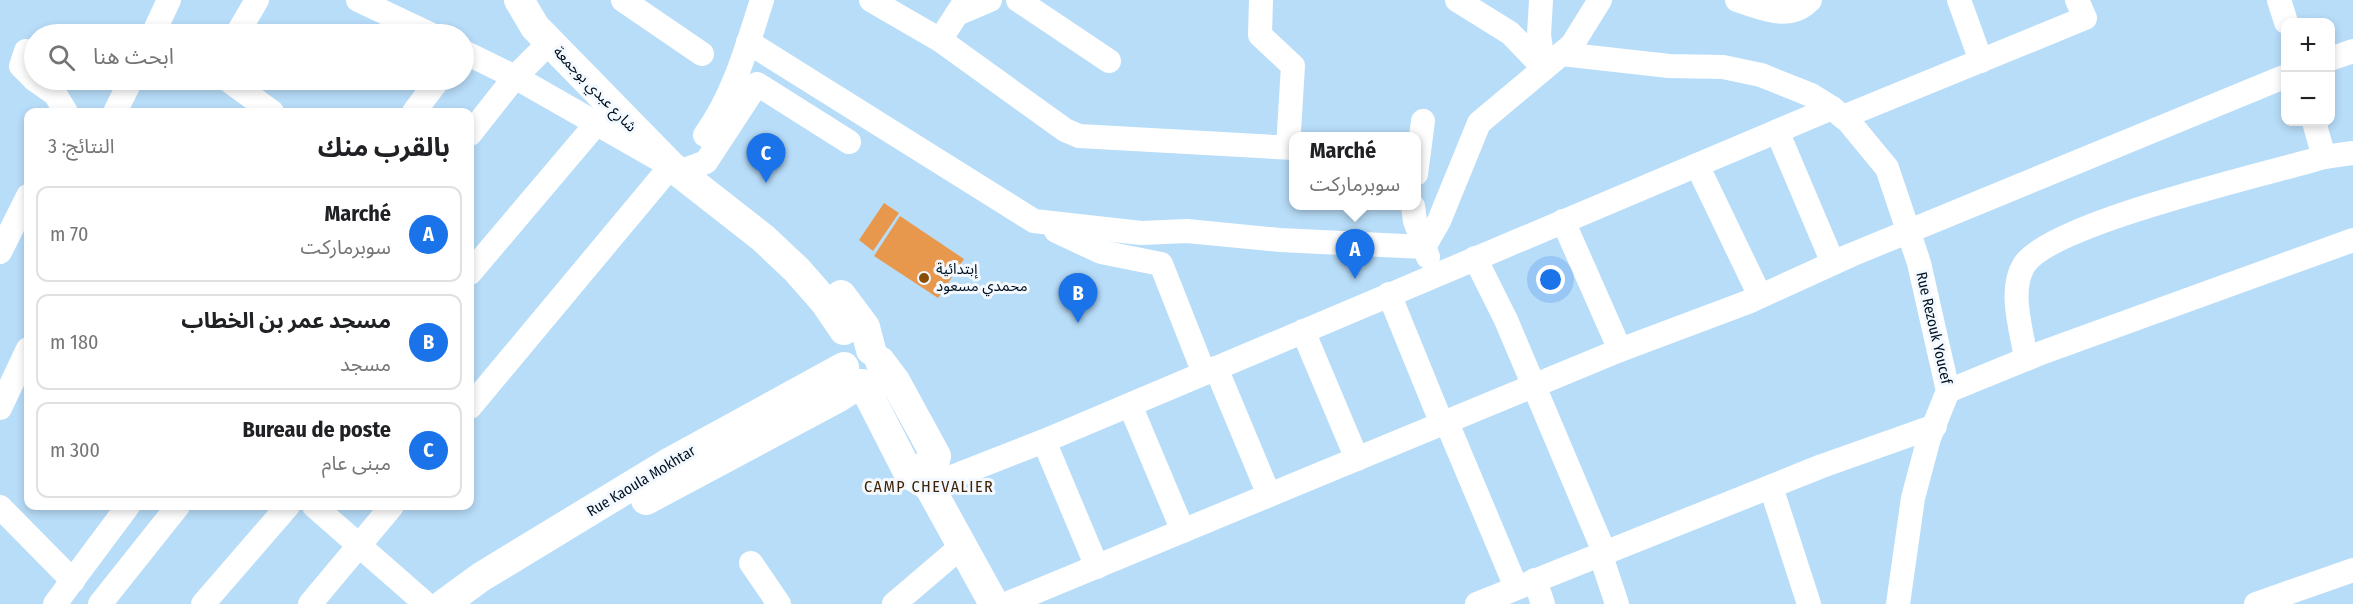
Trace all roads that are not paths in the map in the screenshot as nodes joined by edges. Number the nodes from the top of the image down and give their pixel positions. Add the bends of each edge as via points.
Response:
1 (169, 0) edge
2 (257, 0) edge
3 (358, 0) edge
4 (519, 0) edge
5 (623, 0) edge
6 (762, 0) edge
7 (871, 0) edge
8 (990, 0) edge
9 (1018, 0) edge
10 (1261, 0) edge
11 (1457, 0) edge
12 (1541, 0) edge
13 (1600, 0) edge
14 (1737, 0) edge
15 (1810, 0) edge
16 (1959, 0) edge
17 (2078, 0) edge
18 (2279, 0) edge
19 (961, 7) edge
20 (2285, 18) edge
21 (158, 24) edge
22 (243, 24) edge
23 (409, 24) edge
24 (940, 40) junction
25 (550, 42) junction
26 (748, 42) junction
27 (2353, 51) edge
28 (702, 54) dead end
29 (474, 56) edge
30 (2335, 58) edge
31 (1109, 61) dead end
32 (1553, 61) junction
33 (1981, 61) junction
34 (515, 77) junction
35 (2281, 78) edge
36 (50, 90) edge
37 (126, 90) edge
38 (242, 90) edge
39 (430, 90) edge
40 (64, 108) edge
41 (117, 108) edge
42 (266, 108) edge
43 (417, 108) edge
44 (1838, 113) junction
45 (1423, 121) dead end
46 (597, 123) junction
47 (2315, 126) edge
48 (474, 129) edge
49 (1777, 131) junction
50 (1291, 132) edge
51 (1421, 135) edge
52 (849, 142) dead end
53 (1289, 148) edge
54 (2353, 153) edge
55 (2324, 156) junction
56 (1697, 165) junction
57 (675, 169) junction
58 (24, 203) edge
59 (1414, 210) edge
60 (1034, 221) junction
61 (1563, 221) junction
62 (1909, 231) junction
63 (2353, 240) edge
64 (1424, 247) junction
65 (0, 252) edge
66 (1475, 258) junction
67 (1833, 263) junction
68 (474, 268) edge
69 (1435, 275) junction
70 (1389, 294) junction
71 (1760, 296) junction
72 (844, 330) dead end
73 (1303, 331) junction
74 (1620, 350) junction
75 (24, 357) edge
76 (2026, 359) junction
77 (1210, 371) junction
78 (863, 372) junction
79 (1533, 385) junction
80 (1948, 391) junction
81 (474, 402) edge
82 (1130, 405) junction
83 (0, 408) edge
84 (1444, 423) junction
85 (1935, 426) junction
86 (1044, 441) junction
87 (1357, 459) junction
88 (929, 486) junction
89 (1771, 487) junction
90 (1269, 495) junction
91 (0, 507) edge
92 (125, 510) edge
93 (175, 510) edge
94 (285, 510) edge
95 (319, 510) edge
96 (389, 510) edge
97 (1183, 531) junction
98 (361, 545) junction
99 (962, 546) junction
100 (1603, 555) junction
101 (751, 563) dead end
102 (1097, 567) junction
103 (2353, 570) edge
104 (73, 581) junction
105 (1525, 583) junction
106 (55, 604) edge
107 (100, 604) edge
108 (203, 604) edge
109 (310, 604) edge
110 (426, 604) edge
111 (444, 604) edge
112 (478, 604) edge
113 (779, 604) edge
114 (894, 604) edge
115 (994, 604) edge
116 (1006, 604) edge
117 (1477, 604) edge
118 (1543, 604) edge
119 (1617, 604) edge
120 (1809, 604) edge
121 (1898, 604) edge
122 (2256, 604) edge

1 - 21 street
2 - 22 street
3 - 23 street
4 - 25 main road, شارع عبدي بوجمعة via 535,27
5 - 28 street
6 - 26 street
7 - 24 street
8 - 19 street
9 - 31 street
10 - 50 street via 1260,35 1293,66
11 - 32 street
12 - 32 street via 1539,35
13 - 32 street via 1572,45
14 - 15 street via 1789,13 1801,10
16 - 33 street
17 - 33 street via 2085,18
18 - 20 street
19 - 24 street
24 - 53 street via 1065,130 1079,136
25 - 34 street
25 - 57 main road, شارع عبدي بوجمعة
26 - 57 street via 716,120
26 - 60 street
27 - 30 street
29 - 34 street
32 - 44 street via 1743,70 1801,91
32 - 64 street via 1479,123 1439,221
33 - 44 street
34 - 46 street
34 - 48 street
35 - 62 street
36 - 40 street
37 - 41 street
38 - 42 street
39 - 43 street
44 - 49 street
44 - 62 street, Rue Rezouk Youcef via 1887,168
45 - 51 street
46 - 57 street
46 - 68 street
47 - 55 street
49 - 56 street
49 - 67 street
52 - 57 street via 757,84 706,162
54 - 55 street
55 - 76 street via 2116,216 2039,250 2024,266 2017,282
56 - 61 street
56 - 71 street
57 - 72 main road, شارع عبدي بوجمعة via 797,270
57 - 78 main road via 737,198 790,241 833,284 869,336
57 - 81 street
58 - 65 street
59 - 64 street
60 - 64 street via 1141,233 1187,231
60 - 77 street via 1101,252 1161,264
61 - 66 street
61 - 74 street
62 - 67 street
62 - 80 street, Rue Rezouk Youcef
63 - 76 street
64 - 69 street
66 - 69 street
66 - 79 street
67 - 71 street
69 - 70 street
70 - 73 street
70 - 84 street
71 - 74 street
73 - 77 street
73 - 87 street
74 - 79 street
75 - 83 street
76 - 80 street
77 - 82 street
77 - 90 street
78 - 88 main road via 923,467
78 - 111 main road, Rue Kaoula Mokhtar via 667,464 481,577
78 - 112 main road, Rue Kaoula Mokhtar via 837,398 595,528
79 - 84 street
79 - 100 street
80 - 85 street, Rue Rezouk Youcef
82 - 86 street
82 - 97 street
84 - 87 street
84 - 105 street
85 - 89 street
85 - 121 street, Rue Rezouk Youcef via 1913,498
86 - 88 street
86 - 102 street
87 - 90 street
88 - 99 main road
89 - 100 street
89 - 120 street
90 - 97 street
91 - 104 street
92 - 104 street
93 - 107 street
94 - 108 street
95 - 98 street
96 - 98 street
97 - 102 street
98 - 109 street
98 - 110 street
99 - 114 street
99 - 115 main road
100 - 105 street
100 - 119 street
101 - 113 street
102 - 116 street
103 - 122 street
104 - 106 street
105 - 117 street
105 - 118 street

